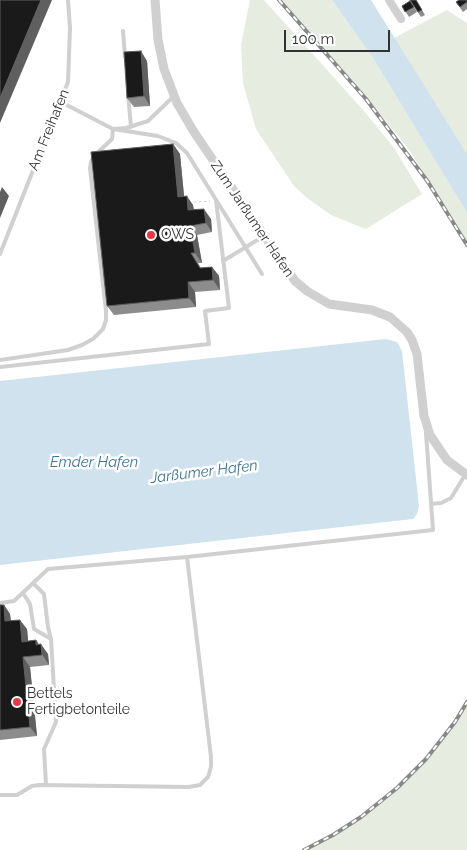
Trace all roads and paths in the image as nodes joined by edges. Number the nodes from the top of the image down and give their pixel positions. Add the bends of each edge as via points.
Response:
1 (68, 0) edge
2 (155, 0) edge
3 (389, 0) edge
4 (401, 19) dead end
5 (123, 31) dead end
6 (125, 60) edge
7 (128, 89) edge
8 (174, 96) junction
9 (61, 102) junction
10 (131, 127) junction
11 (113, 129) junction
12 (216, 200) junction
13 (264, 236) junction
14 (245, 247) junction
15 (0, 254) edge
16 (223, 261) junction
17 (262, 274) dead end
18 (0, 360) edge
19 (0, 367) edge
20 (425, 423) junction
21 (466, 474) edge
22 (431, 504) junction
23 (187, 557) junction
24 (33, 583) junction
25 (22, 593) junction
26 (0, 603) edge
27 (51, 639) junction
28 (46, 785) junction
29 (0, 795) edge

1 - 9 lane, Am Freihafen via 70,66
2 - 8 street, Zum Jarßumer Hafen via 161,58
3 - 4 street
5 - 6 lane
7 - 10 lane
8 - 10 lane via 148,121
8 - 13 street, Zum Jarßumer Hafen via 194,132
9 - 11 lane
9 - 15 lane, Am Freihafen
10 - 11 lane
11 - 12 lane via 158,136 176,143 187,153
11 - 18 lane via 112,138 94,156 90,168 106,311 103,329 82,345 68,350
12 - 14 lane
12 - 16 lane
13 - 14 lane
13 - 20 street, Zum Jarßumer Hafen via 291,277 307,292 337,306 382,313 407,332 417,354
14 - 16 lane
14 - 17 lane
16 - 19 lane via 229,308 205,311 209,344
20 - 21 street, Zum Jarßumer Hafen via 444,457
20 - 22 lane
21 - 22 lane via 450,498
22 - 23 lane via 433,530
23 - 24 lane via 48,569
23 - 28 lane via 211,757 208,777 200,785 189,787
24 - 25 lane
24 - 27 lane via 44,594
25 - 26 lane via 14,601
25 - 27 lane via 30,604 34,629
27 - 28 lane via 56,722 44,749
28 - 29 lane via 32,786 17,795

